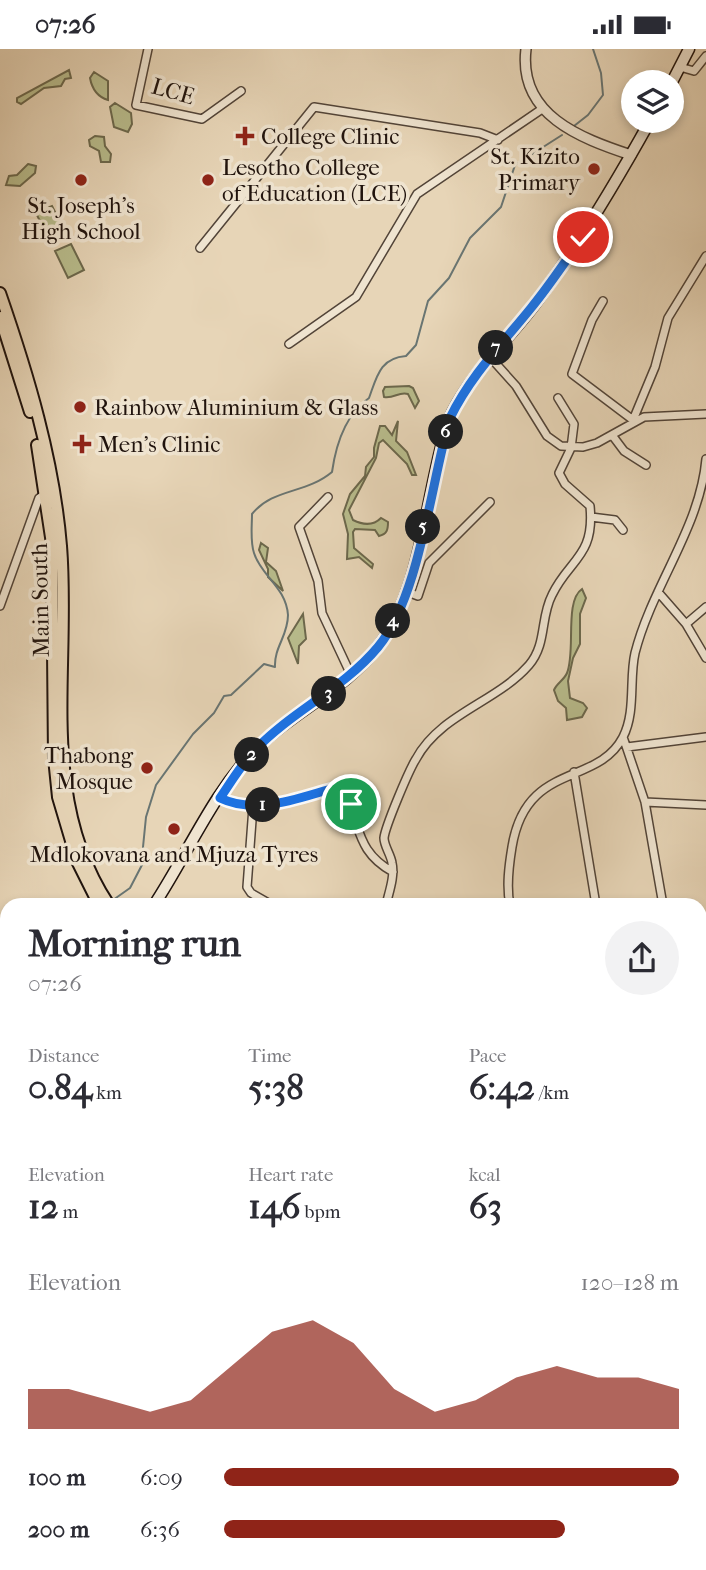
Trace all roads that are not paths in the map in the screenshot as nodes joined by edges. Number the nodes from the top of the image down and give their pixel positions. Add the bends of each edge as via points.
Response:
1 (148, 49) edge
2 (526, 49) edge
3 (689, 49) edge
4 (706, 56) edge
5 (680, 67) junction
6 (678, 70) edge
7 (241, 90) dead end
8 (542, 109) junction
9 (643, 133) edge
10 (498, 140) junction
11 (631, 155) junction
12 (200, 248) dead end
13 (706, 256) edge
14 (0, 293) edge
15 (603, 301) dead end
16 (0, 317) edge
17 (289, 344) dead end
18 (489, 356) junction
19 (558, 398) dead end
20 (706, 414) edge
21 (633, 420) junction
22 (612, 435) junction
23 (570, 448) junction
24 (706, 459) edge
25 (646, 465) dead end
26 (705, 482) edge
27 (49, 491) junction
28 (328, 497) dead end
29 (490, 502) dead end
30 (591, 517) junction
31 (623, 530) dead end
32 (405, 591) junction
33 (658, 592) junction
34 (0, 605) edge
35 (706, 607) edge
36 (686, 624) junction
37 (706, 658) edge
38 (351, 675) junction
39 (623, 737) junction
40 (706, 737) edge
41 (627, 747) junction
42 (574, 772) junction
43 (220, 798) junction
44 (645, 802) junction
45 (706, 805) edge
46 (253, 807) junction
47 (393, 872) junction
48 (96, 898) edge
49 (105, 898) edge
50 (158, 898) edge
51 (260, 898) edge
52 (387, 898) edge
53 (510, 898) edge
54 (595, 898) edge
55 (662, 898) edge

1 - 7 street, LCE via 136,105 202,120
2 - 8 street via 528,80
3 - 5 main road
4 - 5 street via 694,71
5 - 6 main road
8 - 10 street
8 - 11 street via 569,132
9 - 11 main road
10 - 12 street via 480,133 314,107
10 - 17 street via 417,194 356,297
11 - 18 main road via 576,247
13 - 21 street via 668,318 655,367
14 - 27 main road, Main South via 32,390
15 - 21 street via 572,374
16 - 27 main road, Main South via 33,420
18 - 23 street via 516,386 547,436
18 - 32 main road via 450,418
19 - 23 street via 574,424
20 - 21 street
21 - 22 street
22 - 23 street
22 - 25 street via 624,451
23 - 30 street via 559,473 565,484 587,501
24 - 26 street
26 - 33 street
27 - 34 street via 39,498
27 - 48 main road, Main South via 58,797 77,861
27 - 49 main road, Main South via 64,597 61,759 65,795 84,858
28 - 38 street via 299,527 329,630
29 - 32 street via 429,563 418,597
30 - 31 street via 615,520
30 - 47 street via 580,558 551,596 540,646 531,663 500,690 449,722 415,760 384,838
32 - 38 main road via 379,646
33 - 36 street
33 - 39 street via 635,655
35 - 36 street
36 - 37 street
38 - 43 main road via 256,750
39 - 41 street
39 - 42 street via 607,756
40 - 41 street
41 - 44 street
42 - 53 street via 543,788 522,815 509,865
42 - 54 street
43 - 46 street
43 - 50 main road
44 - 45 street
44 - 55 street
46 - 47 street via 338,787 351,804 358,838
46 - 51 street via 247,887
47 - 52 street

